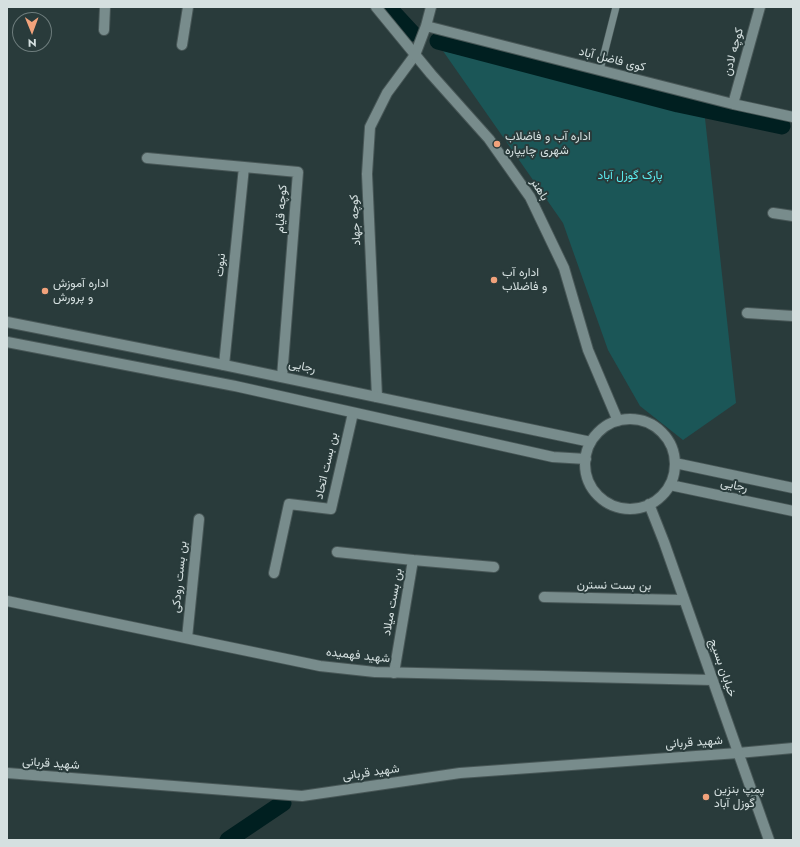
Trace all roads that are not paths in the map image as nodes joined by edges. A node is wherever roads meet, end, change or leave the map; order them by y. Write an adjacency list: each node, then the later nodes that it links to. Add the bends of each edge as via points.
1 (105, 7): 8 (street)
2 (188, 7): 9 (street)
3 (376, 7): 10 (street, باهنر)
4 (431, 7): 7 (street, کوچه جهاد)
5 (616, 7): 11 (lane)
6 (760, 7): 12 (street, کوچه لادن)
7 (426, 26): 10 (street, کوچه جهاد); 11 (street, کوی فاضل آباد)
8 (104, 30)
9 (182, 45)
10 (415, 55): 24 (street, کوچه جهاد, via 387,93 370,127 367,174); 26 (street, باهنر, via 489,139 530,197 564,268 588,350)
11 (600, 70): 12 (street, کوی فاضل آباد)
12 (733, 104): 13 (street, کوی فاضل آباد)
13 (793, 116)
14 (147, 158): 15 (street, کوچه قیام)
15 (244, 167): 22 (street, نبوت); 23 (street, کوچه قیام, via 298,172)
16 (773, 213): 17 (street)
17 (793, 216)
18 (747, 313): 19 (street)
19 (793, 316)
20 (7, 322): 22 (street, رجایی)
21 (7, 342): 25 (street, via 235,386)
22 (224, 365): 23 (street, رجایی)
23 (282, 377): 24 (street, رجایی)
24 (377, 397): 27 (street, رجایی)
25 (353, 413): 28 (street, via 553,457); 38 (street, بن بست اتحاد, via 331,509 290,504)
26 (618, 421): 27 (street, via 607,425); 29 (street, via 645,421 657,428 667,437)
27 (591, 442): 28 (street)
28 (586, 459): 32 (street, via 586,473 591,485 599,496 610,504 623,508)
29 (675, 463): 30 (street); 31 (street, رجایی)
30 (670, 485): 32 (street, via 661,496); 33 (street, رجایی)
31 (793, 488)
32 (649, 504): 40 (street, خیابان بسیج)
33 (793, 511)
34 (199, 519): 42 (street, بن بست رودکی)
35 (337, 552): 36 (street, بن بست میلاد)
36 (413, 560): 37 (street, بن بست میلاد); 43 (street, بن بست میلاد)
37 (494, 567)
38 (274, 573)
39 (544, 597): 40 (street, بن بست نسترن)
40 (684, 600): 44 (street, خیابان بسیج)
41 (7, 601): 42 (street, شهید فهمیده)
42 (187, 638): 43 (street, شهید فهمیده, via 320,666)
43 (394, 673): 44 (street, شهید فهمیده)
44 (712, 680): 46 (street, خیابان بسیج)
45 (793, 748): 46 (street, شهید قربانی)
46 (738, 753): 47 (street, شهید قربانی, via 460,773 302,796); 48 (street, خیابان بسیج)
47 (7, 773)
48 (769, 840)

